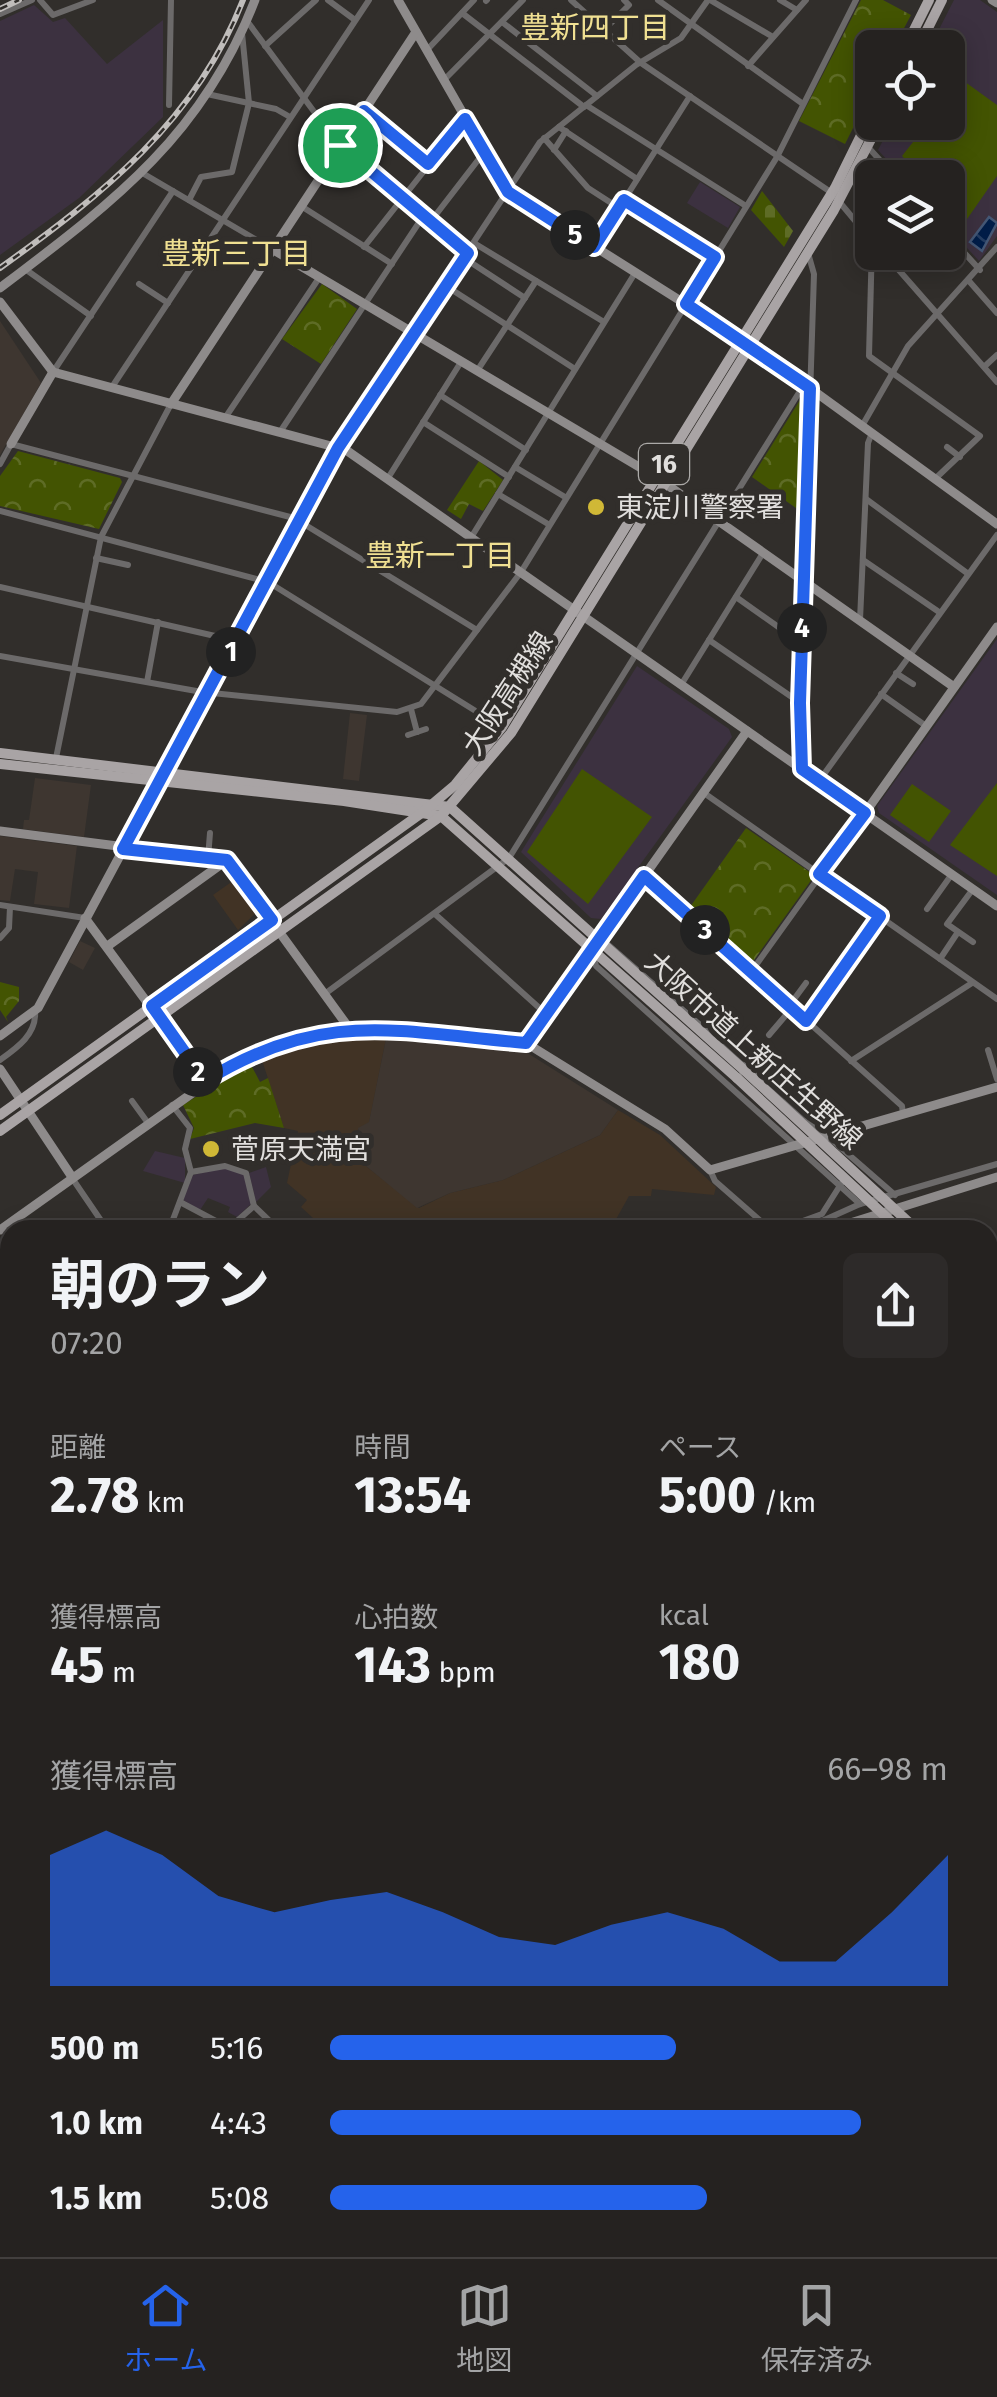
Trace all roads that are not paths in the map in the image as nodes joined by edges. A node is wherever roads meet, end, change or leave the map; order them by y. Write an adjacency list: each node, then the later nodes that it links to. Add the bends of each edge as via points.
1 (7, 0): 22 (street)
2 (32, 0): 22 (street)
3 (40, 0): 4 (street, via 53,15)
4 (94, 0)
5 (172, 0): 48 (street)
6 (254, 0): 27 (street)
7 (316, 0): 37 (street)
8 (328, 0): 26 (street)
9 (369, 0): 26 (street)
10 (398, 0): 33 (street)
11 (474, 0): 24 (street)
12 (523, 0): 28 (street)
13 (624, 0): 30 (street, via 629,5)
14 (658, 0): 29 (street)
15 (709, 0): 29 (street); 36 (street)
16 (780, 0): 23 (street)
17 (806, 0): 23 (street)
18 (856, 0): 47 (street)
19 (929, 0): 31 (main road)
20 (942, 0): 32 (main road)
21 (577, 2): 30 (street)
22 (11, 9): 25 (street)
23 (797, 10): 36 (street)
24 (462, 12): 35 (street); 38 (street)
25 (0, 14)
26 (355, 20): 45 (street)
27 (246, 21): 34 (street); 37 (street)
28 (502, 22): 35 (street); 43 (street)
29 (692, 27): 39 (street); 40 (street)
30 (604, 30): 39 (street)
31 (914, 30)
32 (927, 30)
33 (416, 32): 38 (street); 50 (street)
34 (242, 33): 42 (street); 46 (street)
35 (490, 34): 41 (street); 49 (street)
36 (773, 37): 40 (street)
37 (265, 46): 45 (street)
38 (427, 50): 41 (street)
39 (641, 64): 43 (street); 44 (street)
40 (748, 66): 47 (street)
41 (444, 80): 52 (street)
42 (207, 94): 46 (street); 65 (street)
43 (596, 96): 49 (street)
44 (690, 96): 61 (street); 62 (street)
45 (304, 98): 51 (street); 57 (street)
46 (250, 103): 51 (street); 71 (street, via 232,172 202,176)
47 (803, 104): 62 (street)
48 (168, 105)
49 (585, 106): 53 (street); 61 (street)
50 (364, 111): 57 (street); 64 (street)
51 (290, 117): 76 (street)
52 (465, 119): 60 (street); 64 (street)
53 (562, 129): 54 (street); 59 (street); 66 (street)
54 (544, 138): 59 (street); 68 (street)
55 (860, 140): 70 (main road, 大阪高槻線 / 16)
56 (871, 140): 58 (main road, 大阪高槻線 / 16)
57 (340, 145): 69 (street); 73 (street)
58 (868, 147): 63 (street); 70 (main road, 大阪高槻線 / 16)
59 (554, 150): 72 (street, via 588,188)
60 (484, 151): 68 (street); 77 (street)
61 (655, 152): 66 (street); 74 (street)
62 (777, 156): 70 (street); 74 (street)
63 (880, 160)
64 (428, 164): 69 (street)
65 (144, 174): 67 (street); 89 (street)
66 (638, 179): 72 (street)
67 (174, 191): 71 (street); 107 (street)
68 (508, 192): 79 (street); 82 (street)
69 (401, 196): 75 (street); 81 (street)
70 (835, 198): 78 (street); 84 (main road, 大阪高槻線 / 16); 111 (main road, 大阪高槻線 / 16)
71 (188, 200): 76 (street)
72 (621, 204): 82 (street); 87 (street)
73 (301, 206): 81 (street); 83 (street)
74 (746, 206): 87 (street)
75 (424, 215): 77 (street); 88 (street)
76 (222, 220): 83 (street); 102 (street)
77 (431, 222): 86 (street)
78 (855, 222)
79 (474, 243): 86 (street); 95 (street)
80 (997, 246): 92 (street)
81 (364, 247): 88 (street)
82 (594, 247): 93 (street)
83 (272, 249): 94 (street); 123 (street)
84 (808, 253): 111 (main road, 大阪高槻線 / 16); 121 (street, via 814,274)
85 (965, 253): 92 (street)
86 (466, 255): 98 (street); 100 (street)
87 (715, 257): 103 (street)
88 (392, 264): 104 (street)
89 (25, 269): 99 (street); 107 (street)
90 (871, 270): 118 (street, via 869,356)
91 (900, 270): 106 (street)
92 (980, 270): 96 (street)
93 (635, 272): 103 (street); 108 (street)
94 (319, 278): 104 (street); 125 (street)
95 (536, 280): 100 (street); 108 (street)
96 (970, 282): 105 (street); 106 (street)
97 (139, 284): 102 (street)
98 (446, 286): 109 (street); 110 (street)
99 (0, 288)
100 (525, 298): 109 (street)
101 (0, 302): 116 (street)
102 (168, 304): 120 (street)
103 (686, 304): 111 (street); 130 (street)
104 (366, 305): 110 (street); 128 (street)
105 (997, 313)
106 (940, 314): 114 (street); 118 (street)
107 (91, 316): 116 (street)
108 (604, 322): 115 (street)
109 (507, 326): 115 (street); 117 (street)
110 (414, 333): 113 (street); 131 (street)
111 (746, 342): 121 (street); 141 (main road, 大阪高槻線 / 16)
112 (997, 355): 114 (street)
113 (461, 362): 117 (street); 122 (street)
114 (984, 366): 119 (street)
115 (575, 369): 124 (street)
116 (53, 372): 120 (street); 129 (street)
117 (477, 372): 124 (street)
118 (892, 373): 127 (street); 134 (street, via 980,436)
119 (997, 382)
120 (111, 388): 123 (street)
121 (810, 388): 127 (street); 147 (street, via 800,390); 160 (street)
122 (440, 395): 126 (street); 133 (street)
123 (171, 404): 125 (street); 137 (street)
124 (548, 414): 130 (street); 133 (street)
125 (226, 418): 128 (street)
126 (423, 422): 138 (street); 139 (street)
127 (867, 429): 140 (street); 144 (street)
128 (280, 432): 131 (street)
129 (11, 444): 135 (street); 137 (street)
130 (598, 444): 141 (street); 143 (street)
131 (338, 448): 139 (street); 146 (street)
132 (947, 448): 134 (street)
133 (526, 450): 136 (street)
134 (960, 456): 140 (street)
135 (0, 464)
136 (515, 467): 138 (street); 143 (street)
137 (131, 476): 146 (street); 152 (street)
138 (509, 477): 142 (street)
139 (388, 478): 151 (street)
140 (936, 478): 149 (street)
141 (660, 480): 147 (street); 165 (main road, 大阪高槻線 / 16)
142 (498, 494): 148 (street); 151 (street)
143 (565, 497): 148 (street)
144 (864, 498): 155 (street); 158 (street)
145 (0, 510): 152 (street)
146 (300, 520): 159 (street); 169 (street)
147 (718, 521): 153 (street); 173 (street)
148 (548, 524): 157 (street)
149 (997, 524)
150 (997, 534): 158 (street)
151 (472, 536): 157 (street)
152 (101, 537): 154 (street); 159 (street)
153 (763, 553): 160 (street); 162 (street)
154 (96, 558): 156 (street); 163 (street)
155 (862, 560): 164 (street); 166 (street)
156 (128, 565)
157 (521, 572): 165 (street); 169 (street)
158 (967, 573): 164 (street)
159 (268, 582): 171 (street); 182 (street)
160 (805, 583): 166 (street); 172 (street)
161 (0, 587): 163 (street)
162 (736, 597): 170 (street); 172 (street)
163 (86, 606): 167 (street); 176 (street)
164 (939, 612): 174 (street)
165 (579, 613): 173 (street); 188 (main road, 大阪高槻線 / 16)
166 (860, 620): 174 (street)
167 (158, 622): 171 (street); 178 (street)
168 (997, 627): 181 (street)
169 (477, 630): 182 (street)
170 (709, 640): 180 (street); 185 (street)
171 (237, 641): 183 (street)
172 (802, 643): 185 (street)
173 (637, 653): 180 (street); 208 (street)
174 (908, 655): 177 (street); 181 (street)
175 (0, 656): 176 (street)
176 (74, 669): 178 (street); 193 (street)
177 (896, 673): 179 (street); 184 (street)
178 (147, 682): 183 (street)
179 (912, 684)
180 (682, 685): 189 (street)
181 (954, 686): 187 (street)
182 (437, 687): 186 (street); 188 (street)
183 (208, 692): 186 (street); 195 (street)
184 (881, 694): 187 (street); 196 (street)
185 (800, 703): 194 (street)
186 (411, 709): 190 (street, via 422,731)
187 (926, 726): 201 (street)
188 (507, 730): 198 (main road, 大阪高槻線 / 16); 199 (main road, 大阪高槻線 / 16)
189 (747, 732): 194 (street); 197 (street)
190 (408, 735)
191 (0, 753): 193 (main road, 大阪市道上新庄生野線)
192 (0, 764): 193 (main road, 大阪市道上新庄生野線)
193 (55, 764): 195 (main road, 大阪市道上新庄生野線)
194 (802, 769): 196 (street)
195 (163, 776): 198 (main road, 大阪市道上新庄生野線); 200 (main road, 大阪市道上新庄生野線); 205 (street)
196 (819, 781): 201 (street)
197 (704, 792): 209 (street); 211 (street)
198 (436, 802): 199 (main road, 大阪市道上新庄生野線); 200 (main road, 大阪高槻線 / 16)
199 (450, 807): 202 (main road, 大阪高槻線 / 16); 208 (main road, 大阪市道上新庄生野線)
200 (423, 812): 202 (main road, 大阪市道上新庄生野線); 220 (main road, 大阪高槻線 / 16)
201 (865, 813): 209 (street); 210 (street)
202 (441, 816): 208 (main road, 大阪市道上新庄生野線); 221 (main road, 大阪高槻線 / 16)
203 (0, 831): 205 (street)
204 (210, 833): 206 (street)
205 (123, 849): 206 (street); 219 (street)
206 (208, 858): 207 (street)
207 (227, 860): 220 (street); 225 (street)
208 (505, 863): 217 (street); 226 (main road, 大阪市道上新庄生野線)
209 (819, 874): 218 (street); 228 (street)
210 (952, 874): 212 (street); 216 (street)
211 (644, 876): 226 (street); 228 (street)
212 (972, 888): 215 (street); 222 (street, via 947,924)
213 (0, 905): 214 (street)
214 (10, 906): 219 (street); 223 (street, via 9,928)
215 (997, 906)
216 (927, 909)
217 (436, 915): 231 (street); 236 (street)
218 (880, 916): 227 (street); 238 (street)
219 (86, 918): 225 (street); 235 (street)
220 (272, 920): 221 (street); 233 (main road, 大阪高槻線 / 16)
221 (281, 931): 231 (street); 237 (main road, 大阪高槻線 / 16)
222 (958, 932): 224 (street); 227 (street)
223 (0, 938)
224 (973, 942)
225 (109, 945): 233 (street)
226 (595, 946): 236 (street); 248 (main road, 大阪市道上新庄生野線); 260 (street, via 610,943); 261 (street, via 596,966)
227 (940, 959): 230 (street)
228 (751, 972): 234 (street)
229 (806, 983): 234 (street)
230 (972, 983): 232 (street); 245 (street)
231 (326, 994): 239 (street)
232 (997, 999)
233 (152, 1006): 237 (street); 252 (main road, 大阪高槻線 / 16)
234 (791, 1007): 238 (street); 240 (street)
235 (35, 1011): 241 (street); 244 (street, via 22,1044)
236 (545, 1013): 242 (street)
237 (160, 1018): 250 (street); 255 (main road, 大阪高槻線 / 16)
238 (806, 1021): 245 (street)
239 (348, 1028): 242 (street); 250 (street, via 266,1049)
240 (769, 1034)
241 (0, 1036)
242 (526, 1043): 263 (street, via 665,1128)
243 (988, 1050): 246 (street)
244 (0, 1060)
245 (850, 1061): 256 (street)
246 (994, 1061): 249 (street)
247 (0, 1069): 252 (street)
248 (740, 1074): 282 (main road, 大阪市道上新庄生野線, bridge); 283 (main road, 大阪市道上新庄生野線, bridge)
249 (997, 1079)
250 (205, 1081): 254 (street)
251 (997, 1087): 256 (street)
252 (21, 1100): 255 (street); 257 (main road, 大阪高槻線 / 16)
253 (132, 1101): 258 (street)
254 (172, 1105): 258 (street); 264 (street, via 190,1128 185,1149)
255 (28, 1111): 259 (main road, 大阪高槻線 / 16); 265 (street)
256 (903, 1114): 260 (street)
257 (0, 1115)
258 (148, 1122): 265 (street)
259 (0, 1132)
260 (832, 1136): 261 (street); 268 (street)
261 (798, 1145): 263 (street); 267 (street)
262 (997, 1164): 268 (street)
263 (710, 1170): 278 (street)
264 (191, 1172): 269 (street); 271 (street, via 226,1166 246,1173)
265 (72, 1177): 272 (street); 273 (street)
266 (997, 1177): 281 (street)
267 (841, 1184): 270 (street); 279 (street, via 822,1214)
268 (896, 1195): 270 (street)
269 (180, 1202): 274 (street); 275 (street)
270 (860, 1204): 280 (street)
271 (254, 1206): 276 (street); 277 (street)
272 (14, 1220)
273 (101, 1220)
274 (173, 1220)
275 (214, 1220)
276 (238, 1220)
277 (269, 1220)
278 (762, 1220)
279 (804, 1220)
280 (824, 1220)
281 (860, 1220)
282 (890, 1220)
283 (906, 1220)

